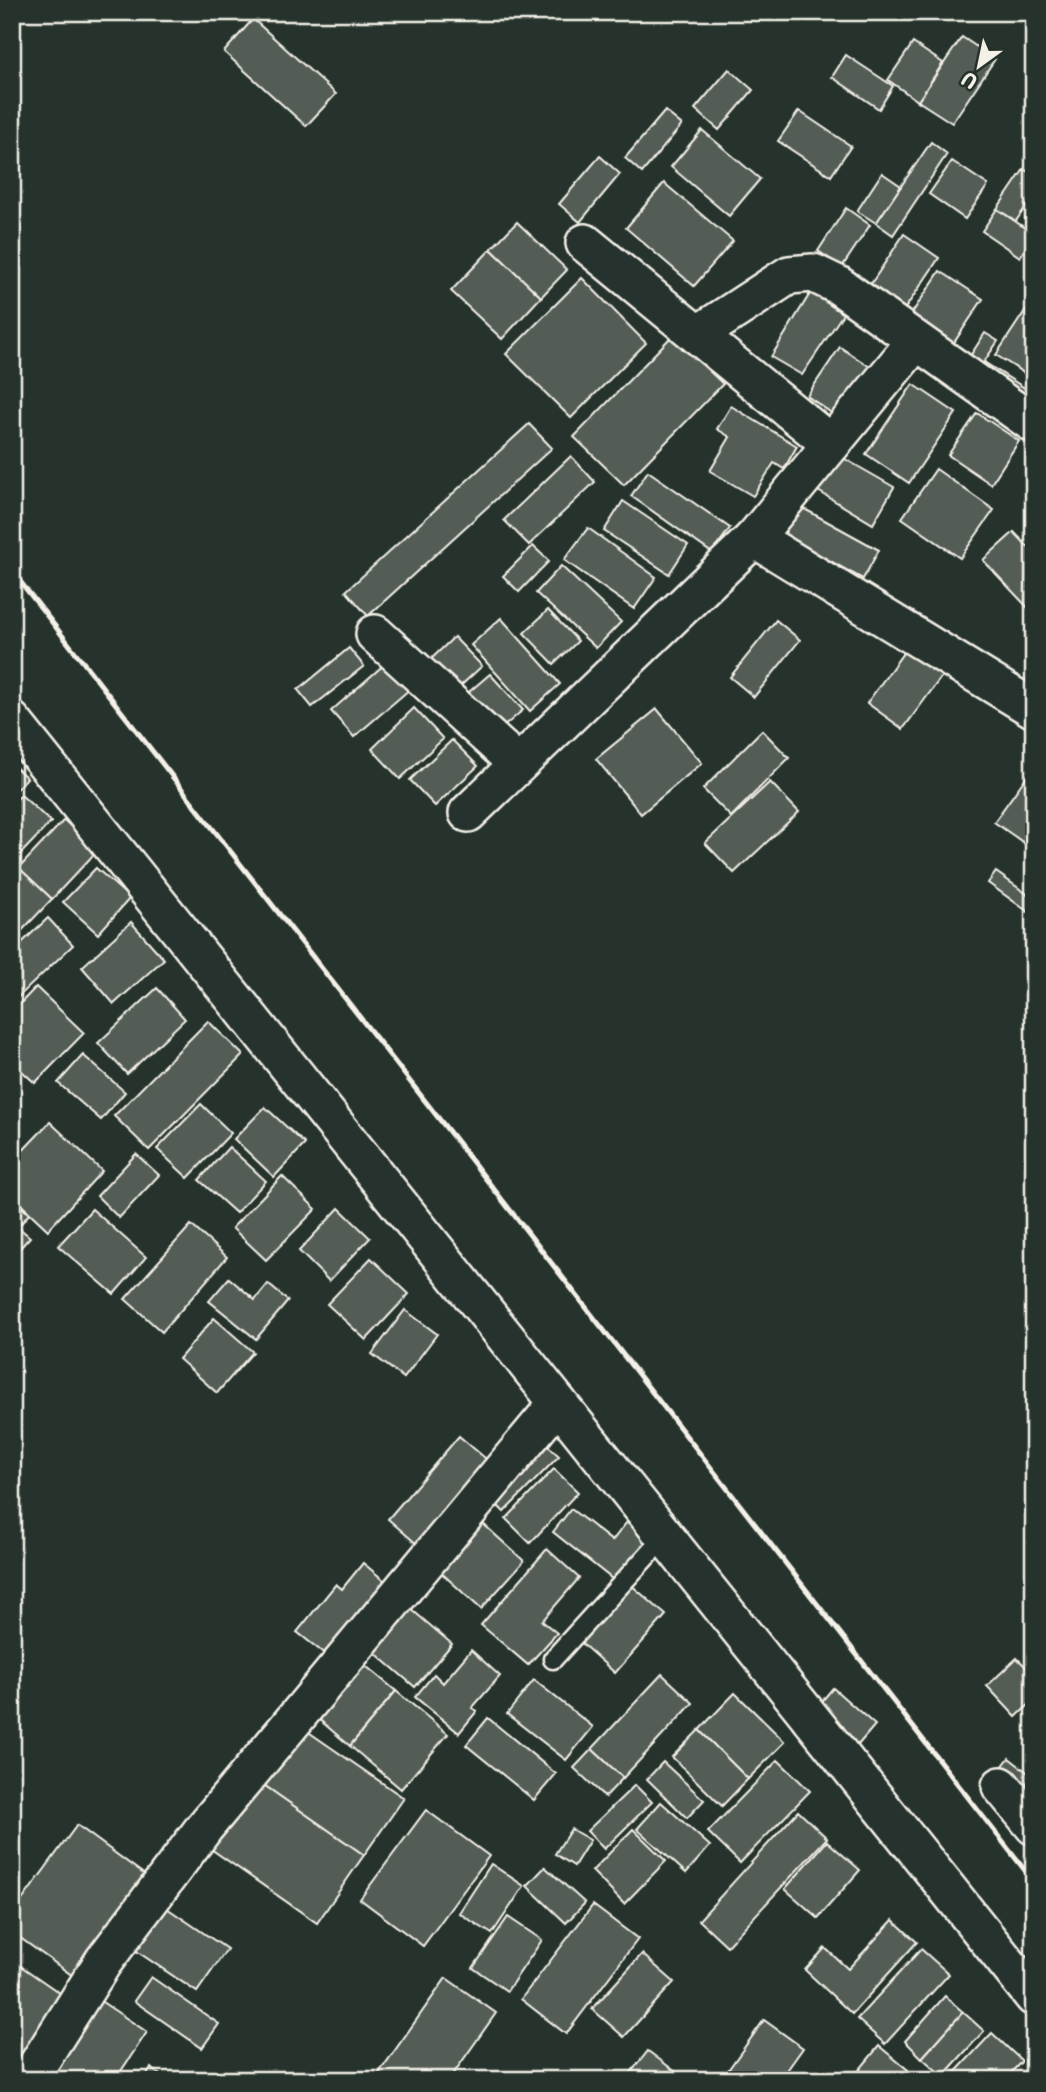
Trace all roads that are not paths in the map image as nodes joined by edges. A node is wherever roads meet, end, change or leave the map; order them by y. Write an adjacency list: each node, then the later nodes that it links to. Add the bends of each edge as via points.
1 (585, 243): 2 (street)
2 (697, 335): 3 (street, via 789,275 813,273 838,285); 5 (street)
3 (916, 341): 4 (street); 5 (street)
4 (1034, 424)
5 (831, 444): 6 (street)
6 (754, 538): 8 (street); 10 (street)
7 (375, 634): 10 (street)
8 (1034, 709)
9 (12, 721): 12 (street)
10 (518, 764): 11 (street)
11 (468, 813)
12 (558, 1403): 13 (street); 18 (street, via 204,1828 103,1962)
13 (665, 1536): 14 (lane); 17 (street)
14 (553, 1659)
15 (1001, 1786): 16 (street)
16 (1034, 1826)
17 (1034, 1997)
18 (28, 2080)

